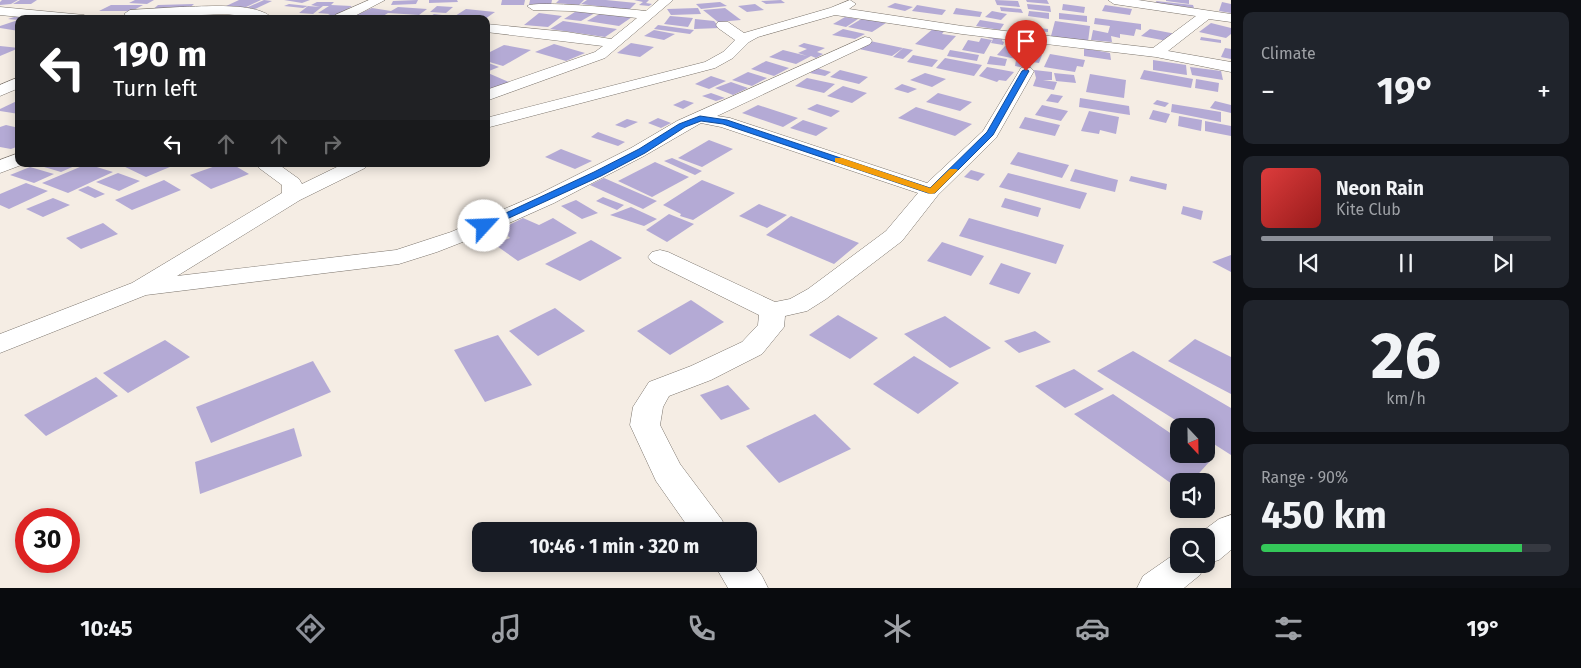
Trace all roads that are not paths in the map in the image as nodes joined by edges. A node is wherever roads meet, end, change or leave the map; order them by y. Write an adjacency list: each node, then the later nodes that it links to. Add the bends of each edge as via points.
1 (161, 0): 13 (street)
2 (379, 0): 16 (street)
3 (667, 0): 17 (street)
4 (859, 0): 9 (street)
5 (1114, 0): 11 (street)
6 (533, 6): 17 (street)
7 (793, 7): 18 (street)
8 (0, 10): 10 (street)
9 (835, 11): 18 (street); 22 (street)
10 (16, 12): 12 (street); 19 (street)
11 (1207, 14): 20 (street); 28 (street)
12 (45, 15)
13 (126, 15)
14 (137, 15): 15 (street, via 201,10)
15 (263, 15)
16 (345, 15)
17 (648, 15): 27 (street)
18 (815, 15): 25 (street)
19 (0, 18)
20 (1231, 18)
21 (723, 25): 25 (street)
22 (928, 25): 24 (street); 28 (street)
23 (490, 28): 27 (street)
24 (913, 36)
25 (744, 39): 32 (street, via 728,55 710,64 648,82)
26 (865, 41): 36 (street)
27 (613, 43): 30 (street, via 600,55)
28 (1156, 53): 29 (street)
29 (1231, 67)
30 (567, 69): 32 (street); 35 (street)
31 (1026, 71): 42 (street, via 990,134)
32 (633, 83): 37 (street)
33 (15, 84): 34 (street)
34 (0, 91)
35 (490, 94)
36 (713, 117): 42 (street); 45 (street, via 682,126 598,174 437,246 399,257)
37 (490, 122)
38 (15, 161): 39 (street)
39 (0, 167)
40 (270, 167): 43 (street, via 292,183)
41 (352, 167): 43 (street)
42 (931, 191): 46 (street, via 894,236 798,305)
43 (293, 196): 45 (street)
44 (660, 256): 46 (street)
45 (141, 288): 47 (street)
46 (772, 311): 48 (street, via 771,327 752,348 659,389 648,407 645,425 668,472)
47 (0, 344)
48 (704, 522)
49 (1231, 530): 50 (street)
50 (1215, 542)
51 (738, 572): 53 (street)
52 (1175, 573): 54 (street)
53 (749, 588)
54 (1156, 588)

